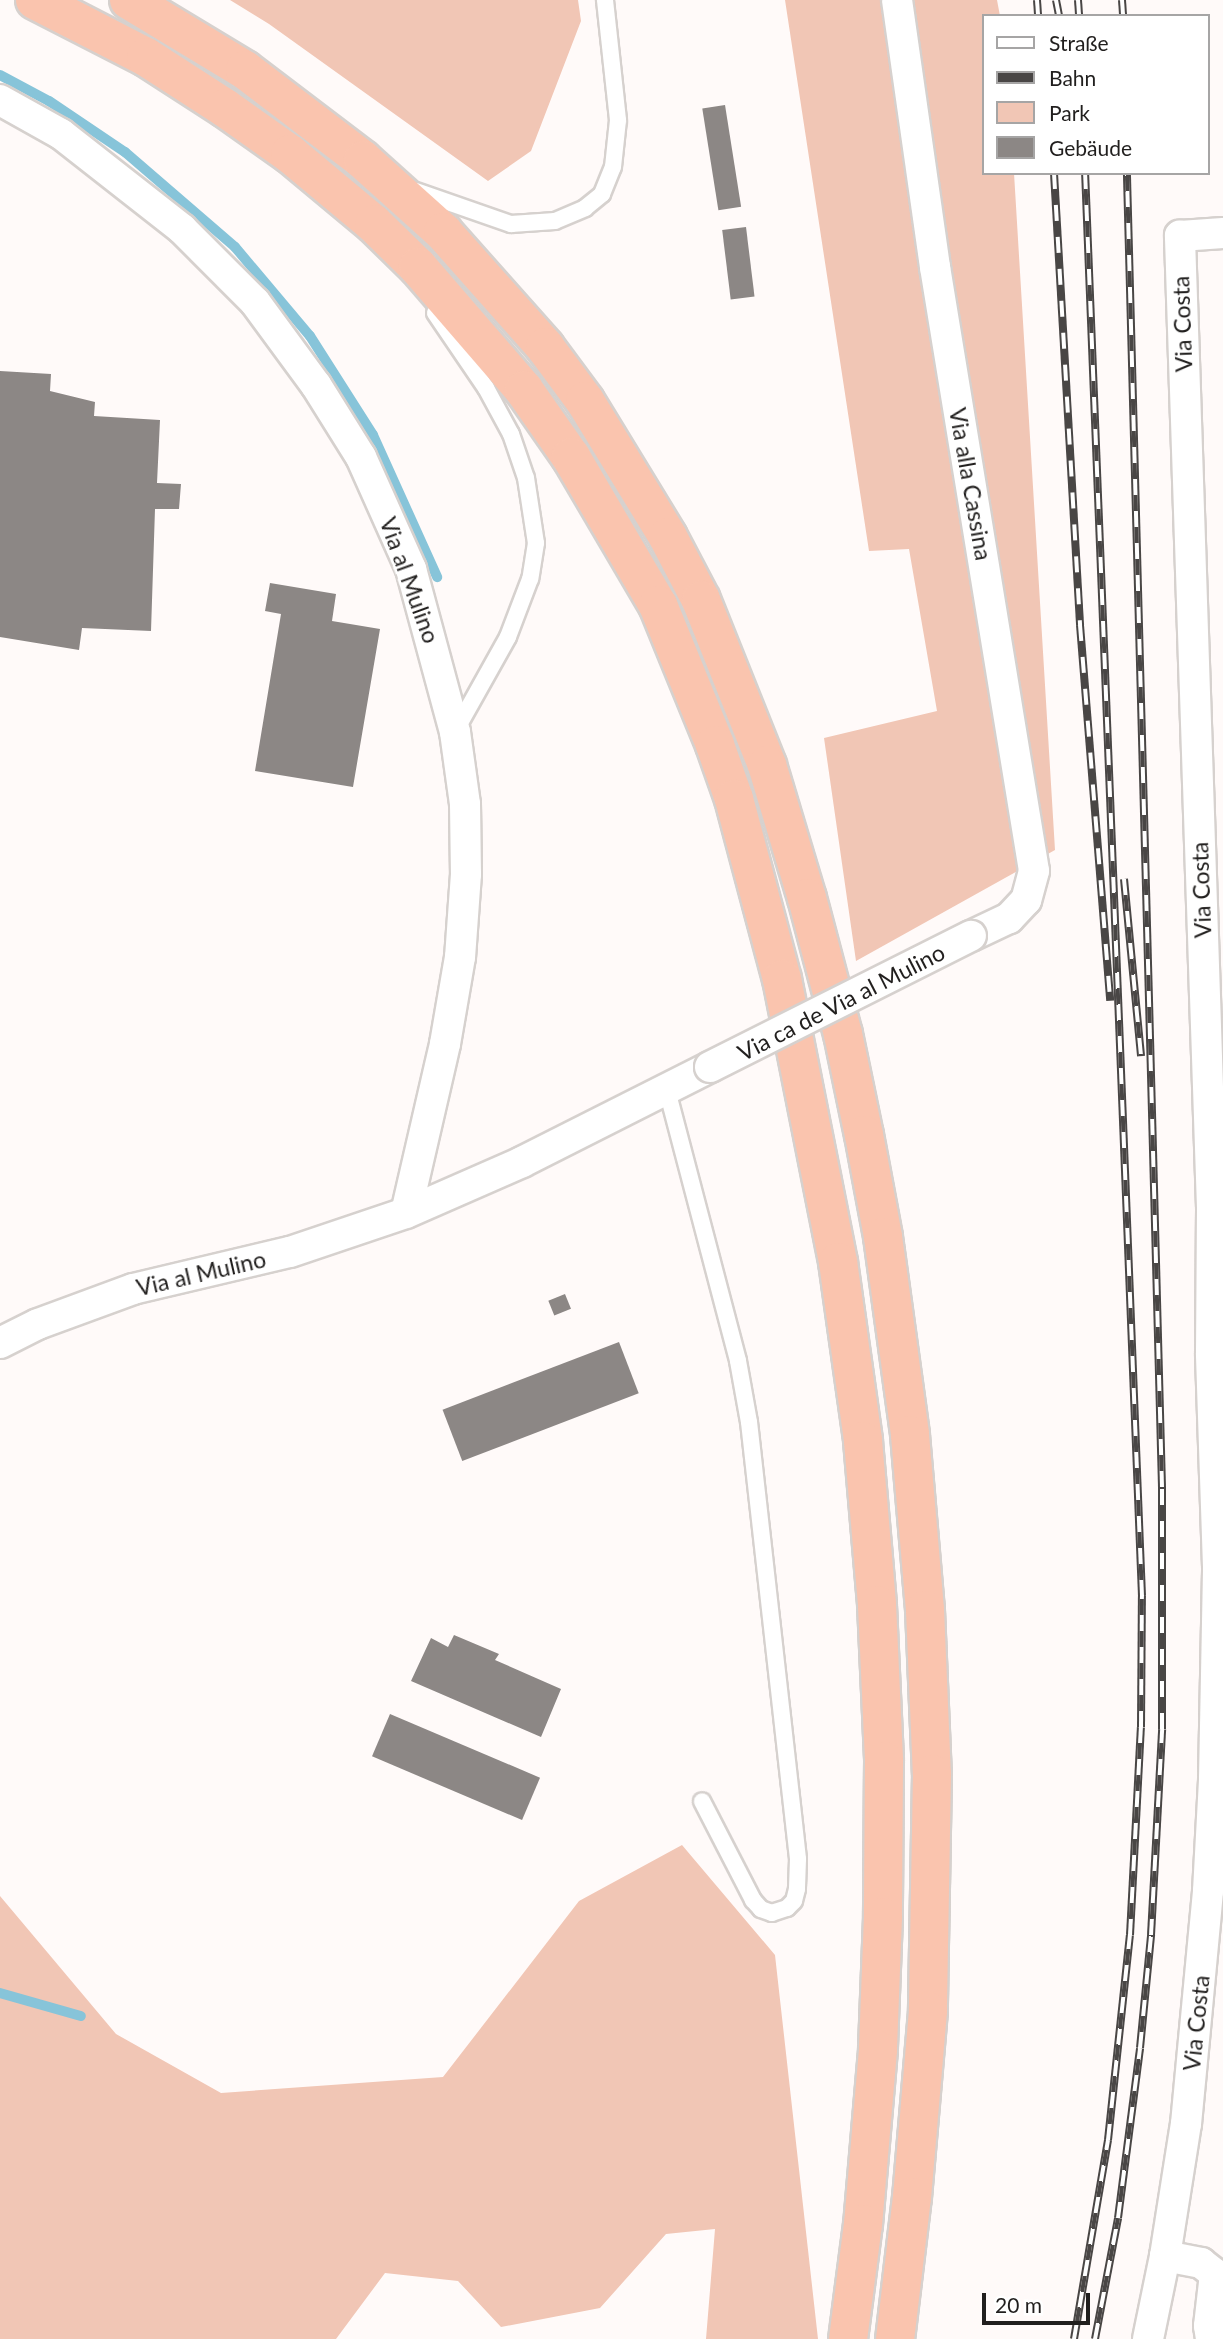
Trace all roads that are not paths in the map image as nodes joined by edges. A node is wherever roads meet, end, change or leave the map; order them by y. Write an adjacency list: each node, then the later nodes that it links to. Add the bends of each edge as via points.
1 (34, 0): 7 (highway, via 146,57 225,108 290,154)
2 (128, 0): 6 (highway, via 245,70)
3 (605, 0): 6 (lane, via 618,120 613,167 602,194 585,208 555,221 511,224)
4 (897, 0): 10 (street, Via alla Cassina, via 935,267 1034,871 1026,900 1009,918)
5 (0, 100): 9 (street, Via al Mulino, via 61,134 182,229 255,302 316,385 362,457 411,569)
6 (387, 180): 20 (highway, via 443,232 545,348 585,401 668,537 701,600 767,765 843,1034 883,1237 910,1435 931,1747 928,2011)
7 (374, 224): 9 (lane, via 486,387 511,434 533,512 536,543 530,579 508,637); 19 (highway, via 418,267 524,390 571,457 652,595 684,666 733,799 782,979 838,1262 863,1441 884,1748 878,2050)
8 (1223, 233): 15 (street, Via Costa, via 1180,236)
9 (456, 732): 13 (street, Via al Mulino, via 465,804 460,957)
10 (971, 936): 11 (street, Via ca de Via al Mulino, bridge)
11 (710, 1067): 12 (street, Via al Mulino)
12 (667, 1090): 13 (street, Via al Mulino); 16 (lane, via 738,1361 749,1422 798,1858 797,1889 787,1908 772,1913 753,1900)
13 (406, 1213): 14 (street, Via al Mulino, via 290,1252 133,1289)
14 (0, 1343)
15 (1217, 1354): 17 (street, Via Costa, via 1217,1667 1208,1891 1186,2124)
16 (702, 1801)
17 (1166, 2256): 18 (street); 21 (street, Via Costa)
18 (1219, 2272): 22 (street, via 1209,2326)
19 (848, 2339)
20 (895, 2339)
21 (1148, 2339)
22 (1211, 2339)

